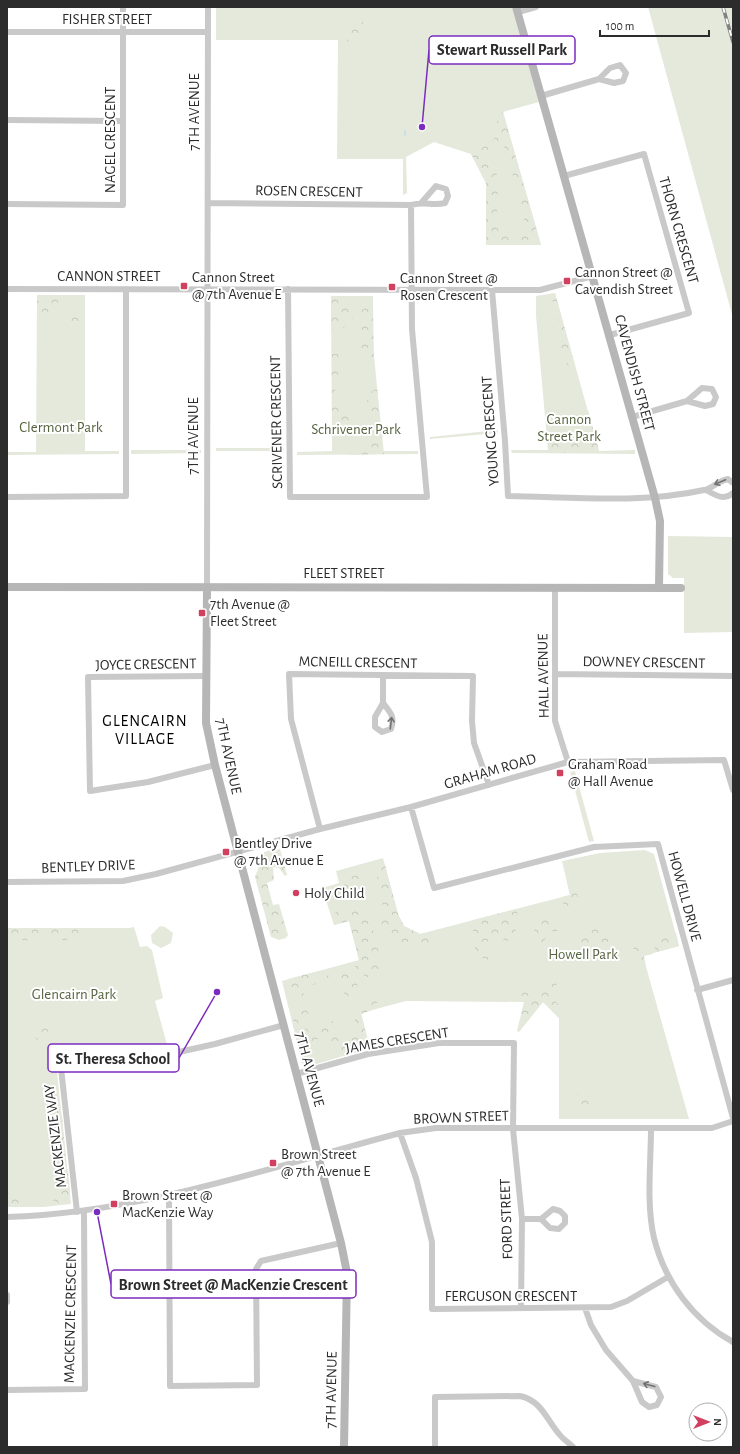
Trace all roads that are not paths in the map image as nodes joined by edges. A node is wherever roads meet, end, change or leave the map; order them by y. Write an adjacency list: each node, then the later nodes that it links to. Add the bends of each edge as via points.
1 (123, 7): 7 (street, NAGEL CRESCENT)
2 (208, 7): 6 (street, 7TH AVENUE)
3 (536, 7): 4 (street)
4 (517, 9): 9 (street, CAVENDISH STREET)
5 (7, 32): 7 (street, FISHER STREET)
6 (208, 32): 7 (street, FISHER STREET); 14 (street, 7TH AVENUE)
7 (123, 33): 11 (street, NAGEL CRESCENT)
8 (599, 79): 9 (street)
9 (541, 96): 12 (street, CAVENDISH STREET)
10 (7, 120): 11 (street)
11 (122, 121): 15 (street, NAGEL CRESCENT, via 123,205)
12 (564, 176): 17 (street, CAVENDISH STREET); 24 (street, THORN CRESCENT, via 644,154 689,313)
13 (422, 202): 16 (street, ROSEN CRESCENT)
14 (208, 203): 16 (street, ROSEN CRESCENT); 20 (street, 7TH AVENUE)
15 (7, 204)
16 (411, 204): 21 (street)
17 (593, 276): 23 (street, CANNON STREET, via 540,290); 24 (street, CAVENDISH STREET)
18 (7, 289): 19 (street, CANNON STREET)
19 (126, 289): 20 (street, CANNON STREET); 30 (street, via 126,496)
20 (208, 289): 22 (street, CANNON STREET); 33 (street, 7TH AVENUE)
21 (412, 289): 22 (street, CANNON STREET); 22 (street, SCRIVENER CRESCENT, via 412,329 427,497 290,497); 23 (street, CANNON STREET)
22 (288, 290)
23 (492, 290): 31 (street, YOUNG CRESCENT, via 508,496)
24 (610, 335): 26 (street, CAVENDISH STREET)
25 (687, 401): 26 (street)
26 (632, 417): 31 (street, CAVENDISH STREET)
27 (733, 483): 28 (street, one-way to 28, via 728,479 718,481)
28 (706, 490): 29 (street, via 720,498); 31 (street)
29 (733, 493)
30 (7, 497)
31 (655, 498): 34 (street, CAVENDISH STREET, via 660,521)
32 (7, 587): 33 (street, FLEET STREET)
33 (206, 587): 35 (street, FLEET STREET); 38 (street, 7TH AVENUE)
34 (659, 587): 35 (street, FLEET STREET); 36 (street, FLEET STREET)
35 (554, 588): 37 (street, HALL AVENUE)
36 (681, 588)
37 (555, 674): 40 (street, DOWNEY CRESCENT); 42 (street, HALL AVENUE, via 555,721)
38 (206, 676): 43 (street, 7TH AVENUE, via 206,723); 43 (street, JOYCE CRESCENT, via 88,677 90,791 148,782)
39 (382, 676): 41 (street); 44 (street, MCNEILL CRESCENT, via 474,676 474,743); 47 (street, MCNEILL CRESCENT, via 289,674 291,719)
40 (733, 676)
41 (383, 704)
42 (568, 762): 44 (street, GRAHAM ROAD); 45 (street, GRAHAM ROAD, via 724,760)
43 (215, 765): 48 (street, 7TH AVENUE)
44 (489, 785): 46 (street, GRAHAM ROAD)
45 (733, 790)
46 (411, 807): 47 (street, GRAHAM ROAD); 51 (street, HOWELL DRIVE, via 434,888 594,847 658,844)
47 (320, 829): 48 (street, GRAHAM ROAD)
48 (238, 852): 49 (street, BENTLEY DRIVE, via 123,881); 52 (street, 7TH AVENUE)
49 (7, 882)
50 (733, 980): 51 (street)
51 (697, 990): 54 (street, HOWELL DRIVE)
52 (284, 1025): 53 (street, 7TH AVENUE); 62 (street, MACKENZIE WAY, via 147,1059 61,1068)
53 (296, 1074): 57 (street, JAMES CRESCENT, via 368,1054 439,1044 514,1043); 59 (street, 7TH AVENUE)
54 (733, 1118)
55 (733, 1121): 56 (street, BROWN STREET, via 712,1128)
56 (651, 1128): 57 (street, BROWN STREET); 67 (street, via 651,1204 654,1237)
57 (513, 1129): 58 (street, BROWN STREET, via 436,1128); 65 (street, FORD STREET)
58 (400, 1133): 59 (street, BROWN STREET); 70 (street, FERGUSON CRESCENT, via 416,1178 432,1242 432,1309)
59 (318, 1155): 60 (street, BROWN STREET); 66 (street, 7TH AVENUE)
60 (169, 1195): 61 (street, BROWN STREET); 66 (street, via 170,1386 257,1385 256,1268 261,1261)
61 (84, 1211): 62 (street, BROWN STREET); 74 (street, MACKENZIE CRESCENT, via 85,1389)
62 (77, 1212): 63 (street, BROWN STREET)
63 (7, 1217)
64 (541, 1219): 65 (street)
65 (522, 1220): 70 (street, FORD STREET)
66 (341, 1243): 75 (street, 7TH AVENUE, via 347,1273)
67 (668, 1277): 71 (street, FERGUSON CRESCENT, via 627,1301 611,1307); 72 (street, via 692,1311 719,1335)
68 (7, 1294): 69 (street)
69 (7, 1302)
70 (521, 1308): 71 (street, FERGUSON CRESCENT)
71 (585, 1308): 73 (street, via 591,1325 606,1350)
72 (733, 1342)
73 (633, 1381): 73 (street, one-way to 73, via 642,1402 649,1407 657,1405 661,1397 656,1387)
74 (7, 1390)
75 (344, 1447)
76 (435, 1447): 77 (street, via 435,1397 520,1396 531,1399)
77 (573, 1447)

